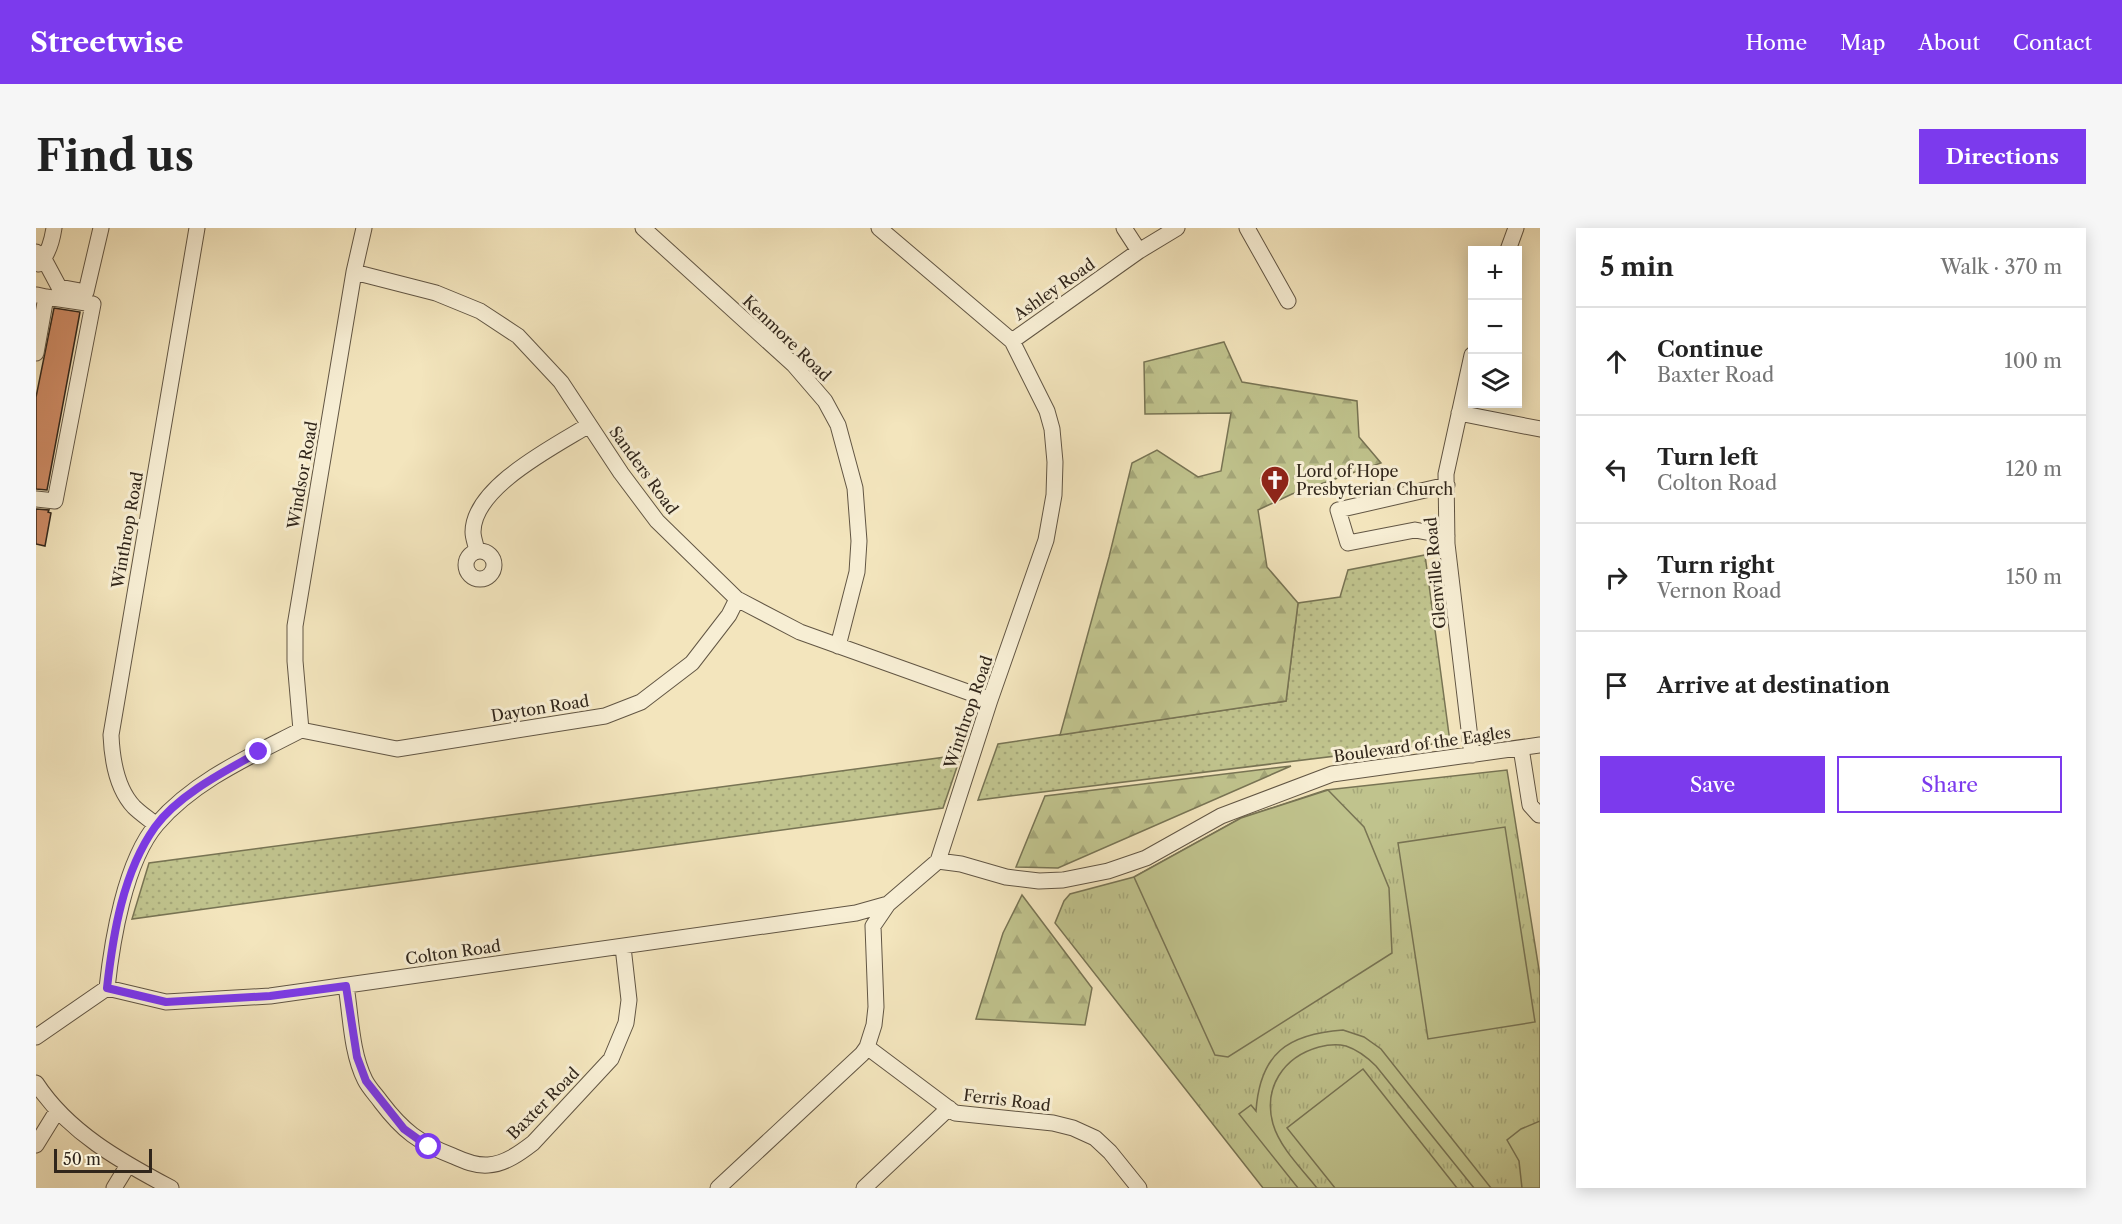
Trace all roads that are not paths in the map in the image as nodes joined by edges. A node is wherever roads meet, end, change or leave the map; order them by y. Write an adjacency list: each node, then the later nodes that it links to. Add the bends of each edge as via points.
1 (54, 228): 13 (street)
2 (197, 228): 35 (street, Winthrop Road, via 111,735 112,758 132,806)
3 (364, 228): 14 (street, Windsor Road)
4 (643, 228): 28 (street, Kenmore Road, via 794,365 825,400 838,425 855,488 859,541 857,572)
5 (879, 228): 17 (street, Winthrop Road)
6 (1124, 228): 12 (street)
7 (1177, 228): 12 (street, Ashley Road)
8 (1247, 228): 16 (street)
9 (1516, 228): 11 (street)
10 (100, 234): 13 (street, via 86,292 59,287)
11 (1509, 246)
12 (1139, 251): 17 (street, Ashley Road)
13 (39, 259)
14 (354, 272): 21 (street, Sanders Road, via 436,293 480,311 518,336 561,382); 30 (street, Windsor Road, via 295,626)
15 (41, 296): 18 (street); 24 (street, via 93,304 56,501)
16 (1288, 301)
17 (1012, 341): 29 (street, Winthrop Road, via 1052,429 1054,495 1046,540)
18 (36, 353)
19 (1468, 376): 20 (street, Glenville Road)
20 (1459, 413): 22 (street); 23 (street, Glenville Road)
21 (588, 425): 26 (street, via 496,486 481,506 473,531); 27 (street, Sanders Road, via 657,521)
22 (1540, 429)
23 (1447, 485): 25 (street, Glenville Road); 25 (street, via 1338,510 1348,543 1415,530)
24 (36, 499)
25 (1447, 537): 33 (street, Glenville Road)
26 (477, 550)
27 (738, 599): 28 (street, Sanders Road, via 800,632); 30 (street, Dayton Road, via 692,663 641,702 605,716 397,749)
28 (838, 646): 29 (street, Sanders Road)
29 (990, 700): 36 (street, Winthrop Road)
30 (301, 730): 35 (street, via 208,780)
31 (1540, 745): 32 (street, Boulevard of the Eagles)
32 (1521, 748): 33 (street, Boulevard of the Eagles); 34 (street, via 1530,805)
33 (1472, 755): 36 (street, Boulevard of the Eagles, via 1332,774 1221,816 1146,858 1063,880 1006,877)
34 (1539, 815)
35 (156, 825): 40 (street, via 130,873)
36 (938, 861): 37 (street)
37 (888, 904): 38 (street, Colton Road, via 856,913); 42 (street, via 873,926 876,1007)
38 (623, 947): 39 (street, Colton Road); 39 (street, Baxter Road, via 629,1000 626,1023 611,1059 533,1143 519,1154 488,1165 429,1147 404,1129 388,1110 366,1081 357,1057)
39 (346, 986): 40 (street, Colton Road, via 270,996 166,1002)
40 (107, 988): 41 (street)
41 (36, 1037)
42 (867, 1047): 44 (street, Ferris Road); 50 (street)
43 (36, 1083): 45 (street)
44 (949, 1108): 51 (street); 52 (street, Ferris Road, via 955,1113 1073,1128 1095,1138)
45 (57, 1111): 46 (street); 47 (street)
46 (36, 1144)
47 (128, 1165): 48 (street); 49 (street)
48 (114, 1188)
49 (171, 1188)
50 (718, 1188)
51 (864, 1188)
52 (1139, 1188)

